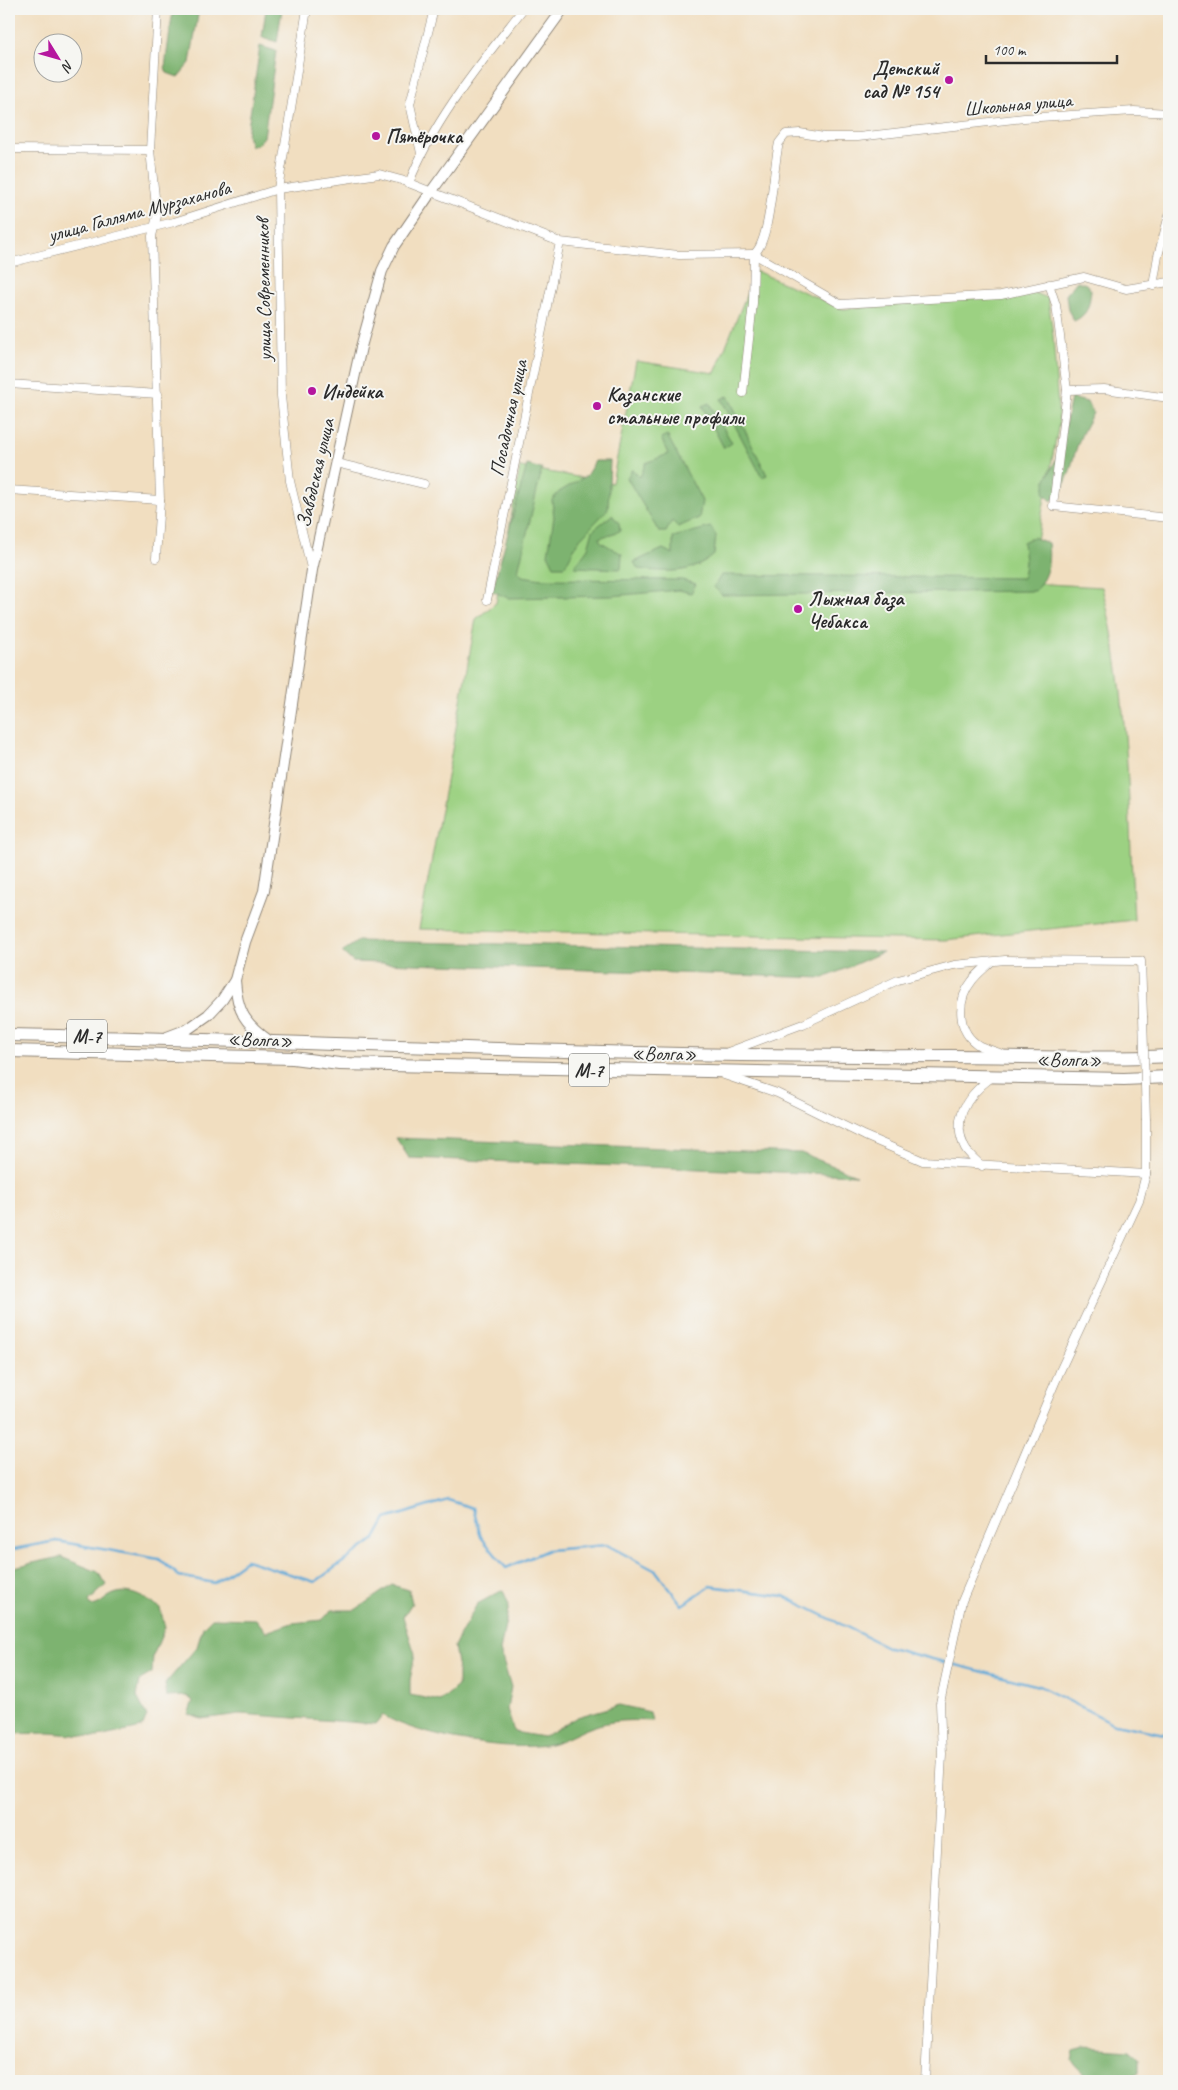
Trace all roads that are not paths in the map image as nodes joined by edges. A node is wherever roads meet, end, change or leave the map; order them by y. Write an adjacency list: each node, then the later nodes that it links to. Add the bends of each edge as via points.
1 (158, 9): 8 (street)
2 (307, 9): 11 (street, улица Современников)
3 (434, 9): 9 (street, via 410,104)
4 (523, 9): 9 (street)
5 (563, 9): 12 (street, Заводская улица)
6 (1169, 112): 16 (street, Школьная улица, via 1024,118 858,137 792,133 782,137 777,152 760,250)
7 (9, 149): 8 (street)
8 (150, 150): 14 (street, via 157,216)
9 (420, 153): 10 (street)
10 (409, 183): 11 (street, улица Галляма Мурзаханова, via 378,174); 12 (street, улица Галляма Мурзаханова)
11 (278, 189): 14 (street, улица Галляма Мурзаханова); 32 (street, улица Современников, via 281,396 290,481)
12 (431, 192): 15 (street, улица Галляма Мурзаханова); 26 (street, Заводская улица, via 394,246 382,272 361,347)
13 (1169, 215): 20 (street)
14 (155, 226): 17 (street, улица Галляма Мурзаханова); 24 (street, via 152,236)
15 (560, 242): 16 (street, улица Галляма Мурзаханова, via 679,255); 33 (street, Посадочная улица)
16 (754, 254): 19 (street, via 840,304 1001,295); 23 (street, via 753,303)
17 (9, 263)
18 (1169, 282): 20 (street)
19 (1049, 284): 20 (street, via 1084,277 1126,289); 22 (street, via 1056,305)
20 (1153, 286)
21 (9, 384): 24 (street)
22 (1067, 390): 25 (street, via 1104,389); 30 (street, via 1053,506)
23 (743, 393)
24 (158, 394): 29 (street)
25 (1169, 398)
26 (336, 463): 27 (street); 32 (street, Заводская улица)
27 (424, 484)
28 (9, 490): 29 (street)
29 (160, 500): 31 (street)
30 (1169, 518)
31 (156, 558)
32 (312, 570): 35 (street, Заводская улица, via 264,891)
33 (487, 600)
34 (991, 962): 40 (street, via 954,965 898,980 803,1024); 41 (street, via 970,982 961,1000 960,1017 969,1036 980,1046); 47 (street, bridge, via 1141,961)
35 (235, 980): 37 (street, via 208,1015 188,1029); 38 (street, via 236,1001 243,1016 253,1030)
36 (9, 1035): 37 (highway, «Волга» / М-7)
37 (166, 1038): 38 (highway, «Волга» / М-7)
38 (271, 1042): 40 (highway, «Волга» / М-7)
39 (9, 1052): 43 (highway, «Волга» / М-7)
40 (718, 1055): 41 (highway, «Волга» / М-7)
41 (1009, 1056): 42 (highway, «Волга» / М-7, via 1128,1059)
42 (1169, 1056)
43 (717, 1073): 44 (highway, «Волга» / М-7); 46 (street, via 777,1093 923,1161)
44 (993, 1077): 45 (highway, «Волга» / М-7); 46 (street, via 969,1099 960,1123 966,1149)
45 (1169, 1077)
46 (982, 1166): 47 (street)
47 (1146, 1174): 48 (street, via 1139,1201 1060,1371 962,1601 940,1704 942,1754)
48 (925, 2081)

